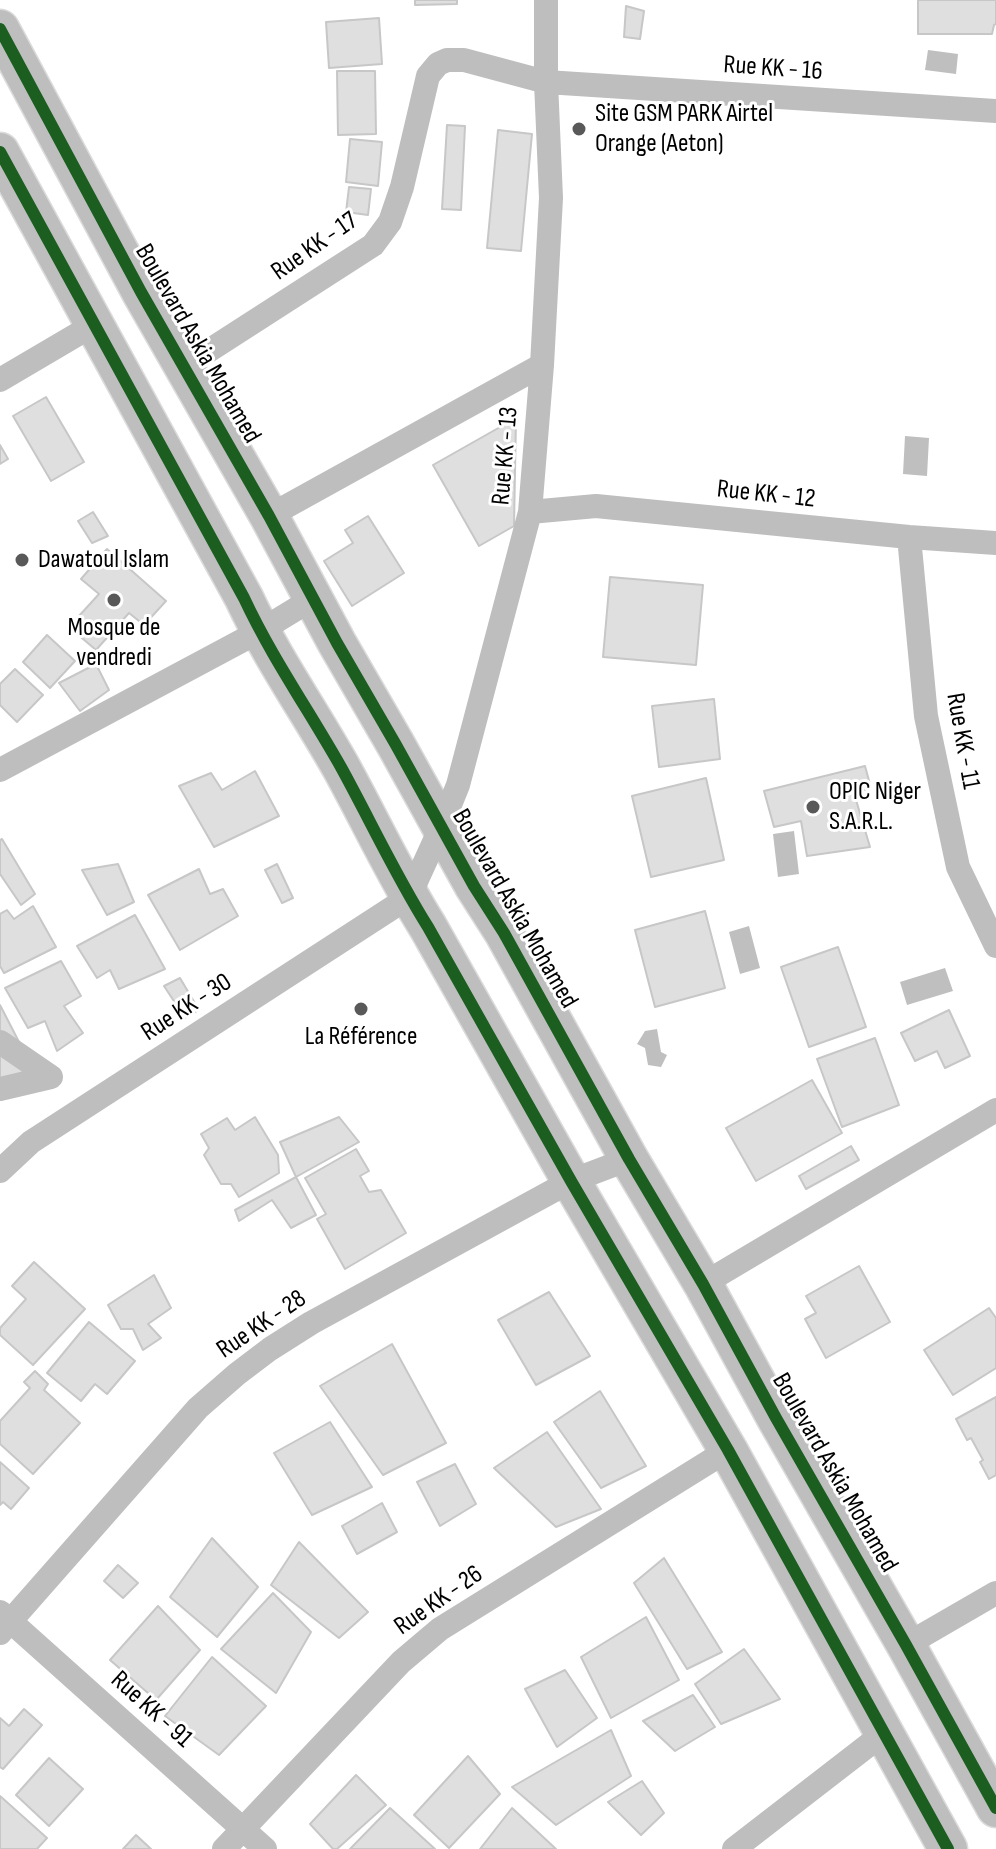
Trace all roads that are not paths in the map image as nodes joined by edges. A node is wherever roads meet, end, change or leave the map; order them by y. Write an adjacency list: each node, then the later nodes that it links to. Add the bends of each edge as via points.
1 (546, 0): 4 (street, Rue KK - 13)
2 (0, 29): 9 (main road, Boulevard Askia Mohamed)
3 (464, 60): 4 (street, Rue KK - 16); 9 (street, Rue KK - 17, via 438,64 428,76 402,187 390,222 373,245)
4 (546, 82): 5 (street, Rue KK - 16); 8 (street, Rue KK - 13, via 551,198)
5 (996, 111)
6 (0, 152): 7 (main road)
7 (95, 324): 10 (street); 16 (main road)
8 (542, 365): 11 (street, Rue KK - 13); 12 (street)
9 (185, 366): 12 (main road, Boulevard Askia Mohamed)
10 (0, 380)
11 (530, 512): 13 (street, Rue KK - 12, via 596,506); 18 (street, Rue KK - 13, via 458,785)
12 (269, 516): 15 (main road, Boulevard Askia Mohamed)
13 (909, 537): 14 (street, Rue KK - 12); 20 (street, Rue KK - 11, via 926,716 958,867)
14 (996, 543)
15 (314, 598): 16 (street); 18 (main road, Boulevard Askia Mohamed)
16 (260, 631): 17 (street); 19 (main road, via 342,768)
17 (0, 770)
18 (441, 827): 19 (street, Rue KK - 13); 24 (main road, Boulevard Askia Mohamed)
19 (409, 897): 25 (street, Rue KK - 30, via 31,1142); 26 (main road)
20 (996, 946)
21 (0, 1042): 22 (street, via 51,1077)
22 (0, 1089)
23 (996, 1110): 27 (street)
24 (629, 1159): 26 (street, Rue KK - 28); 27 (main road, Boulevard Askia Mohamed)
25 (0, 1171)
26 (571, 1181): 28 (main road); 30 (street, Rue KK - 28, via 311,1323 237,1374 198,1408)
27 (703, 1284): 31 (main road, Boulevard Askia Mohamed)
28 (728, 1450): 32 (main road); 34 (street, Rue KK - 26, via 440,1629 401,1662)
29 (996, 1593): 31 (street)
30 (4, 1622): 34 (street, Rue KK - 91)
31 (906, 1645): 33 (main road, Boulevard Askia Mohamed)
32 (884, 1733): 37 (street); 38 (main road)
33 (996, 1808)
34 (241, 1829): 35 (street, Rue KK - 26); 36 (street, Rue KK - 91)
35 (224, 1849)
36 (265, 1849)
37 (734, 1849)
38 (948, 1849)

